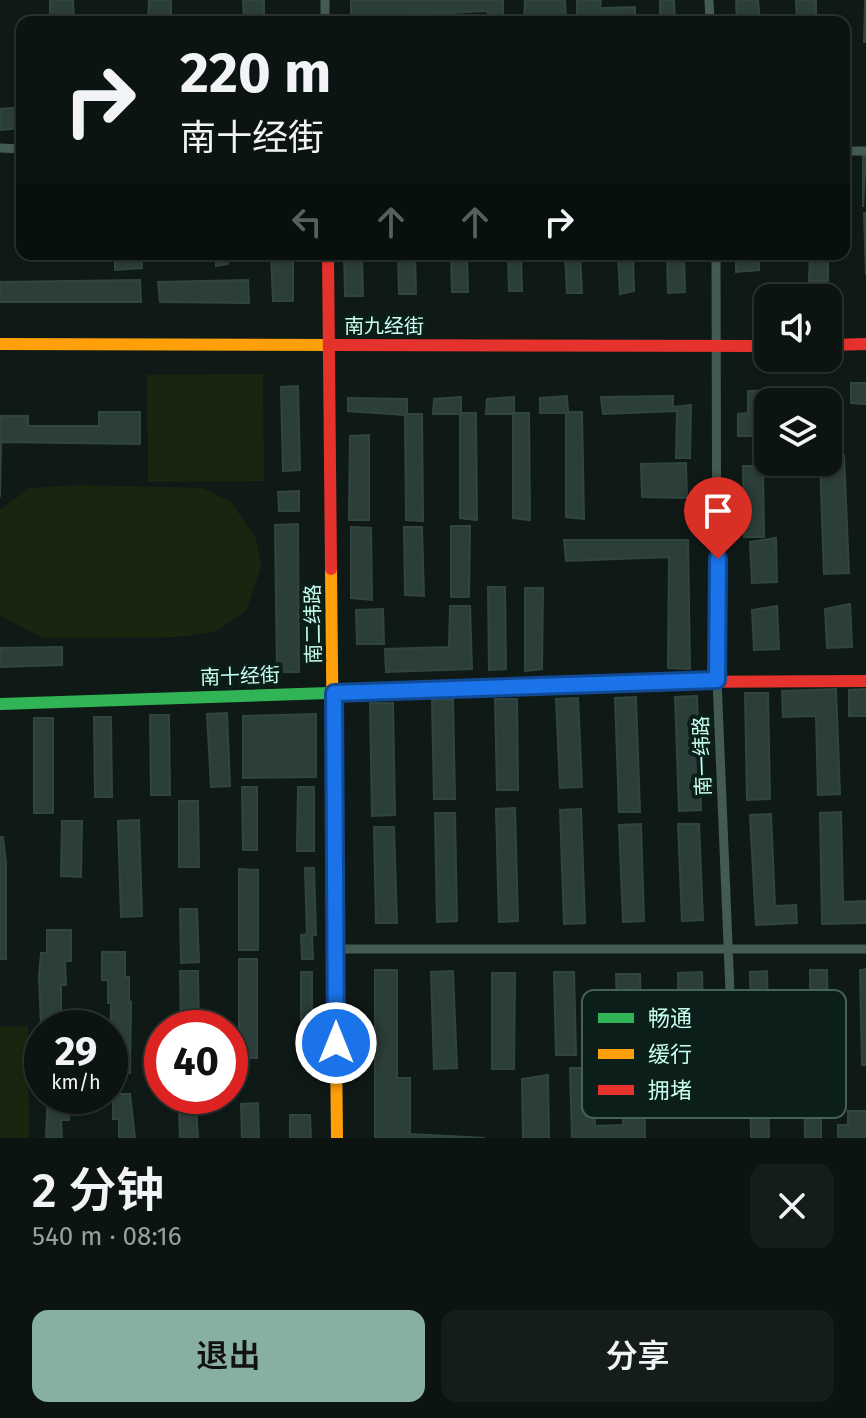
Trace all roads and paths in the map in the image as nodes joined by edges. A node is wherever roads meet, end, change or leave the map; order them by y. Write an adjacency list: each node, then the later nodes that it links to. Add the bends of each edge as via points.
1 (328, 260): 6 (street, 南二纬路)
2 (716, 260): 8 (street, 南一纬路)
3 (0, 344): 6 (street, 南九经街)
4 (866, 344): 5 (street)
5 (842, 345)
6 (330, 346): 8 (street, 南九经街); 11 (street, 南二纬路)
7 (754, 347): 8 (street, 南九经街)
8 (719, 348): 9 (street, 南一纬路)
9 (717, 680): 10 (street, 南十经街); 11 (street, 南十经街); 15 (street, 南一纬路)
10 (866, 681)
11 (334, 693): 12 (street, 南十经街); 13 (street, 南二纬路)
12 (0, 704)
13 (336, 949): 15 (street); 17 (street, 南二纬路)
14 (866, 949): 15 (street)
15 (728, 950): 16 (street, 南一纬路)
16 (730, 990)
17 (337, 1138)

